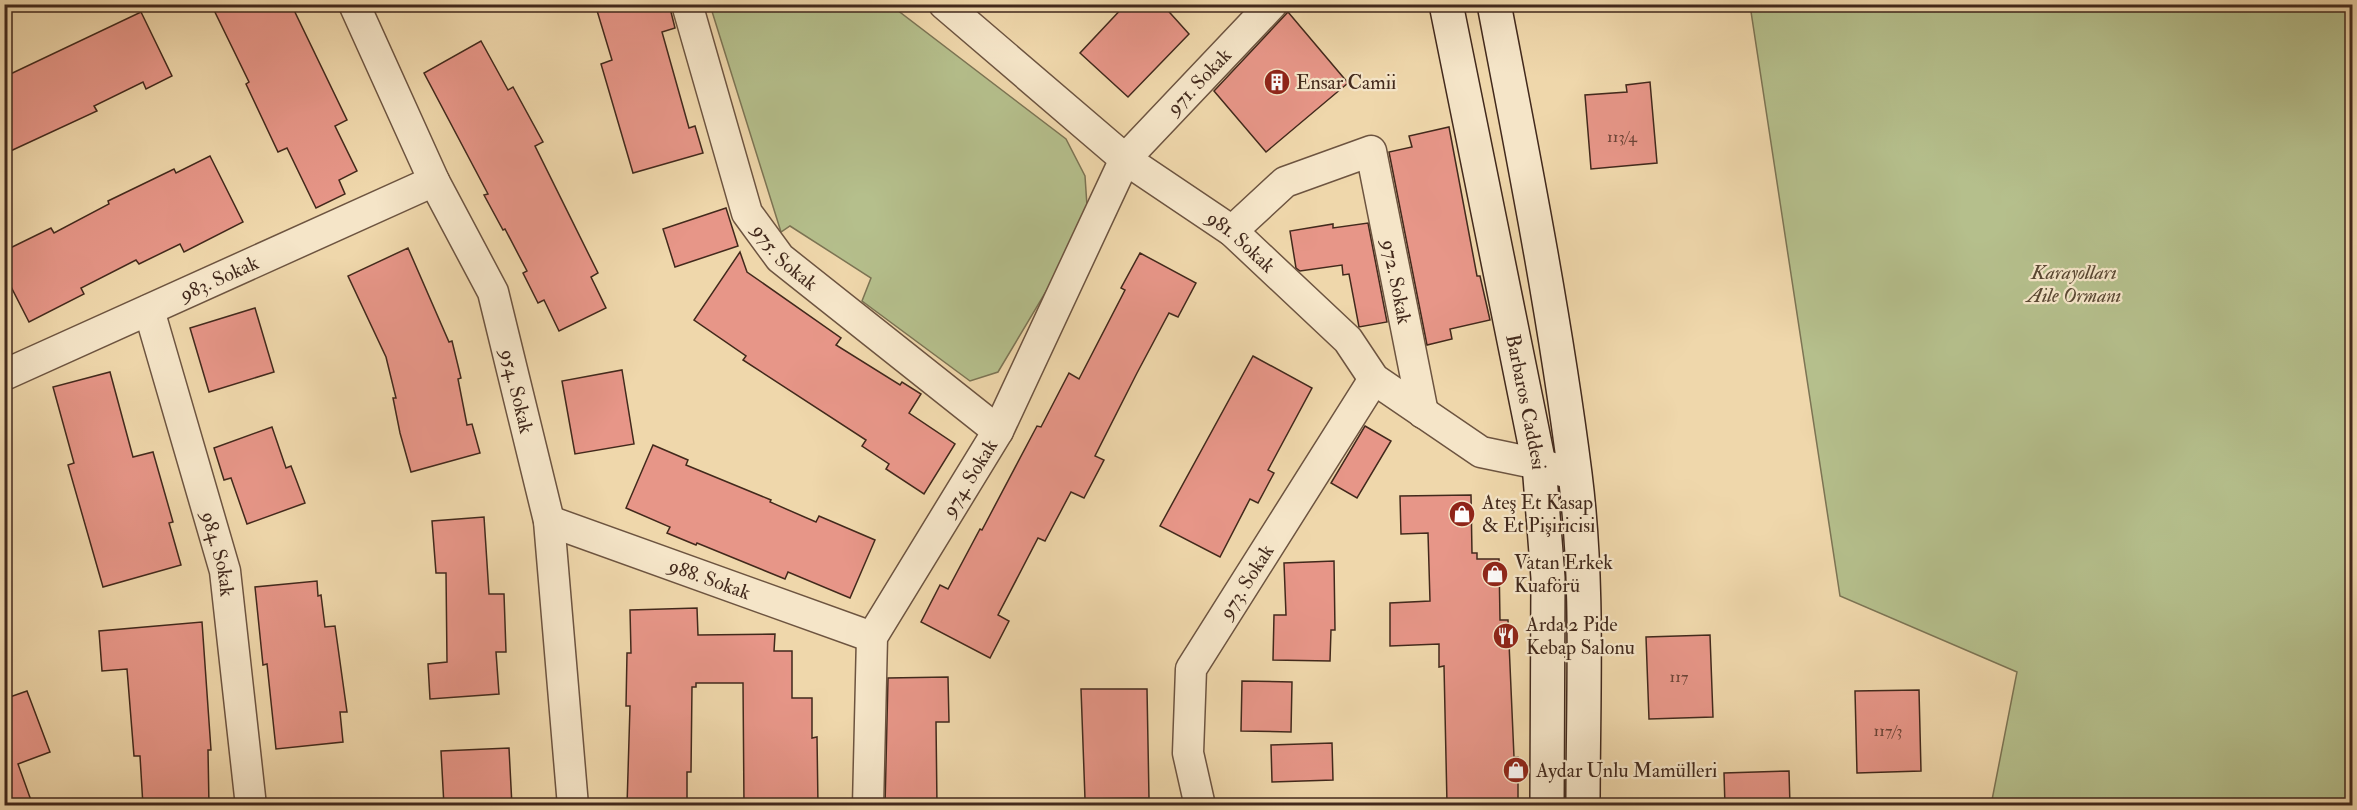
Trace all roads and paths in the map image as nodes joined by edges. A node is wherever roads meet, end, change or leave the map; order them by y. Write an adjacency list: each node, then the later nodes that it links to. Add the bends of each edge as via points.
1 (354, 4): 8 (street, 954. Sokak)
2 (687, 4): 14 (street, 975. Sokak, via 747,213 780,258)
3 (944, 4): 7 (street, 981. Sokak)
4 (1272, 4): 7 (street, 971. Sokak)
5 (1446, 4): 15 (main road, Barbaros Caddesi)
6 (1494, 4): 16 (main road, Barbaros Caddesi)
7 (1125, 159): 9 (street, 981. Sokak); 14 (street, 974. Sokak)
8 (434, 181): 10 (street, 983. Sokak); 17 (street, 954. Sokak, via 493,291)
9 (1232, 231): 12 (street, 981. Sokak, via 1348,340); 13 (street, 972. Sokak, via 1285,182 1371,151)
10 (149, 310): 11 (street, 983. Sokak); 19 (street, 984. Sokak, via 225,571)
11 (4, 375)
12 (1374, 379): 13 (street, 981. Sokak); 22 (street, 973. Sokak, via 1191,669 1188,753)
13 (1423, 413): 15 (street, 981. Sokak, via 1481,452)
14 (998, 430): 18 (street, 974. Sokak)
15 (1539, 464): 16 (street, 981. Sokak); 23 (main road, Barbaros Caddesi, via 1548,578)
16 (1576, 475): 24 (main road, Barbaros Caddesi, via 1584,582)
17 (549, 521): 18 (street, 988. Sokak); 20 (street, 954. Sokak)
18 (872, 637): 21 (street, 974. Sokak)
19 (251, 806)
20 (573, 806)
21 (868, 806)
22 (1200, 806)
23 (1547, 806)
24 (1583, 806)

